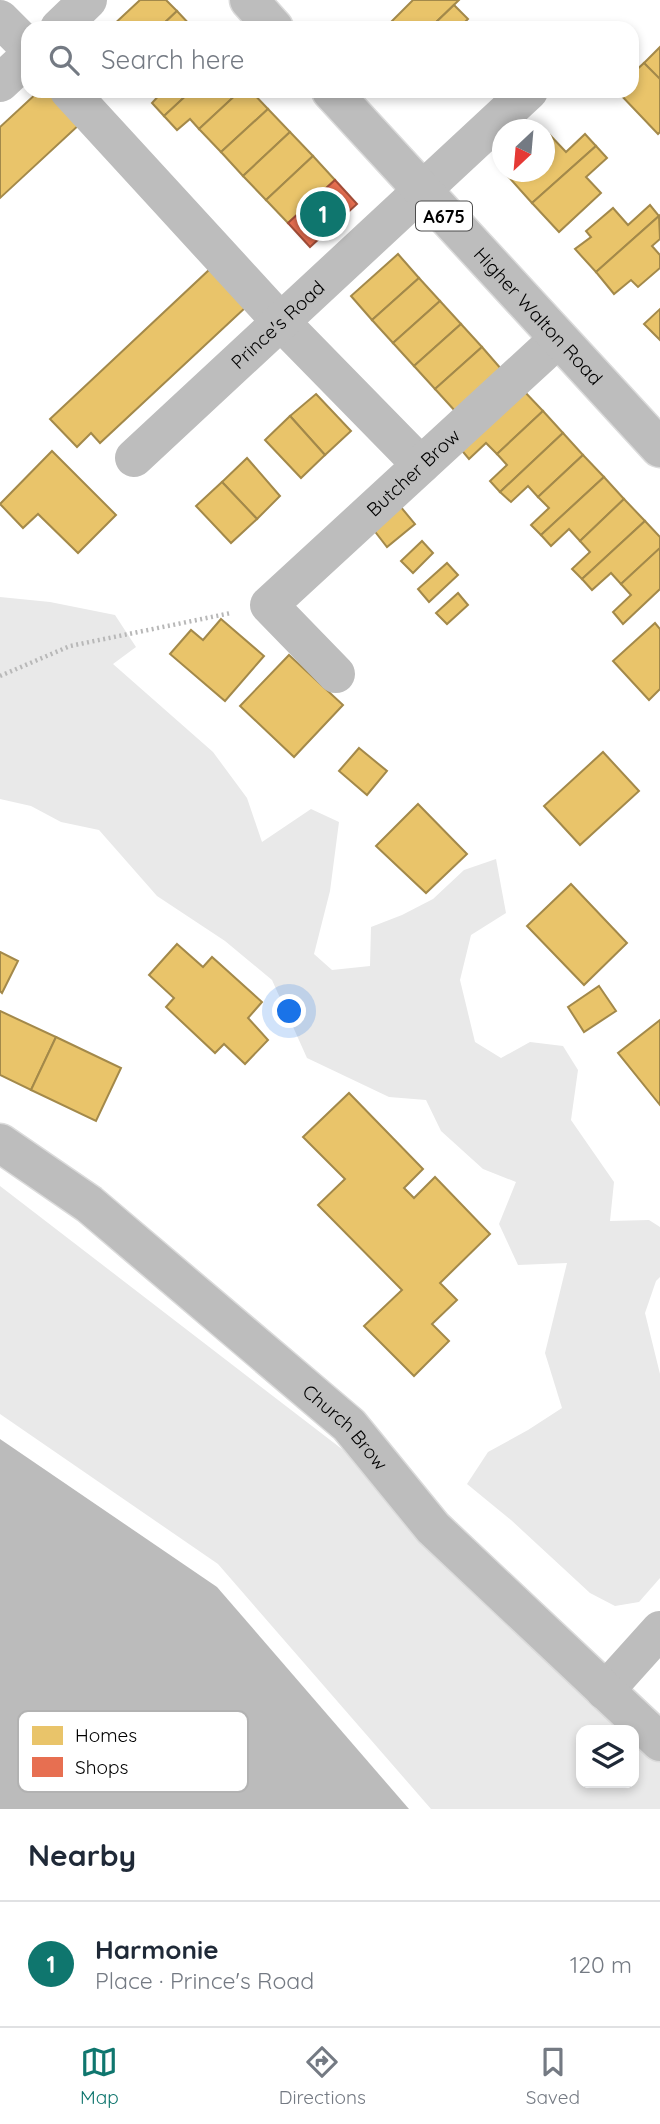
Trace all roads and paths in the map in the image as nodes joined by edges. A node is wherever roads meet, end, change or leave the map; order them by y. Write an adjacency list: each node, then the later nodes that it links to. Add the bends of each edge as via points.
1 (88, 0): 4 (main road)
2 (249, 0): 5 (main road)
3 (0, 19): 6 (main road)
4 (66, 21)
5 (268, 21)
6 (21, 40)
7 (21, 64): 8 (main road)
8 (0, 83)
9 (75, 98): 13 (main road)
10 (337, 98): 12 (main road, Higher Walton Road / A675)
11 (522, 98): 12 (main road, Prince's Road)
12 (422, 191): 13 (main road, Prince's Road); 14 (main road, Higher Walton Road / A675)
13 (281, 322): 16 (main road, Prince's Road); 17 (main road)
14 (558, 339): 15 (main road, Higher Walton Road / A675); 17 (main road, Butcher Brow)
15 (660, 448)
16 (134, 458)
17 (421, 465): 18 (main road, Butcher Brow)
18 (270, 605): 19 (main road); 20 (path, via 69,646)
19 (336, 674)
20 (0, 676)
21 (0, 1143): 23 (main road, Church Brow, via 89,1205 349,1425 433,1528)
22 (660, 1630): 23 (main road)
23 (605, 1691): 24 (main road, Church Brow)
24 (660, 1742)

